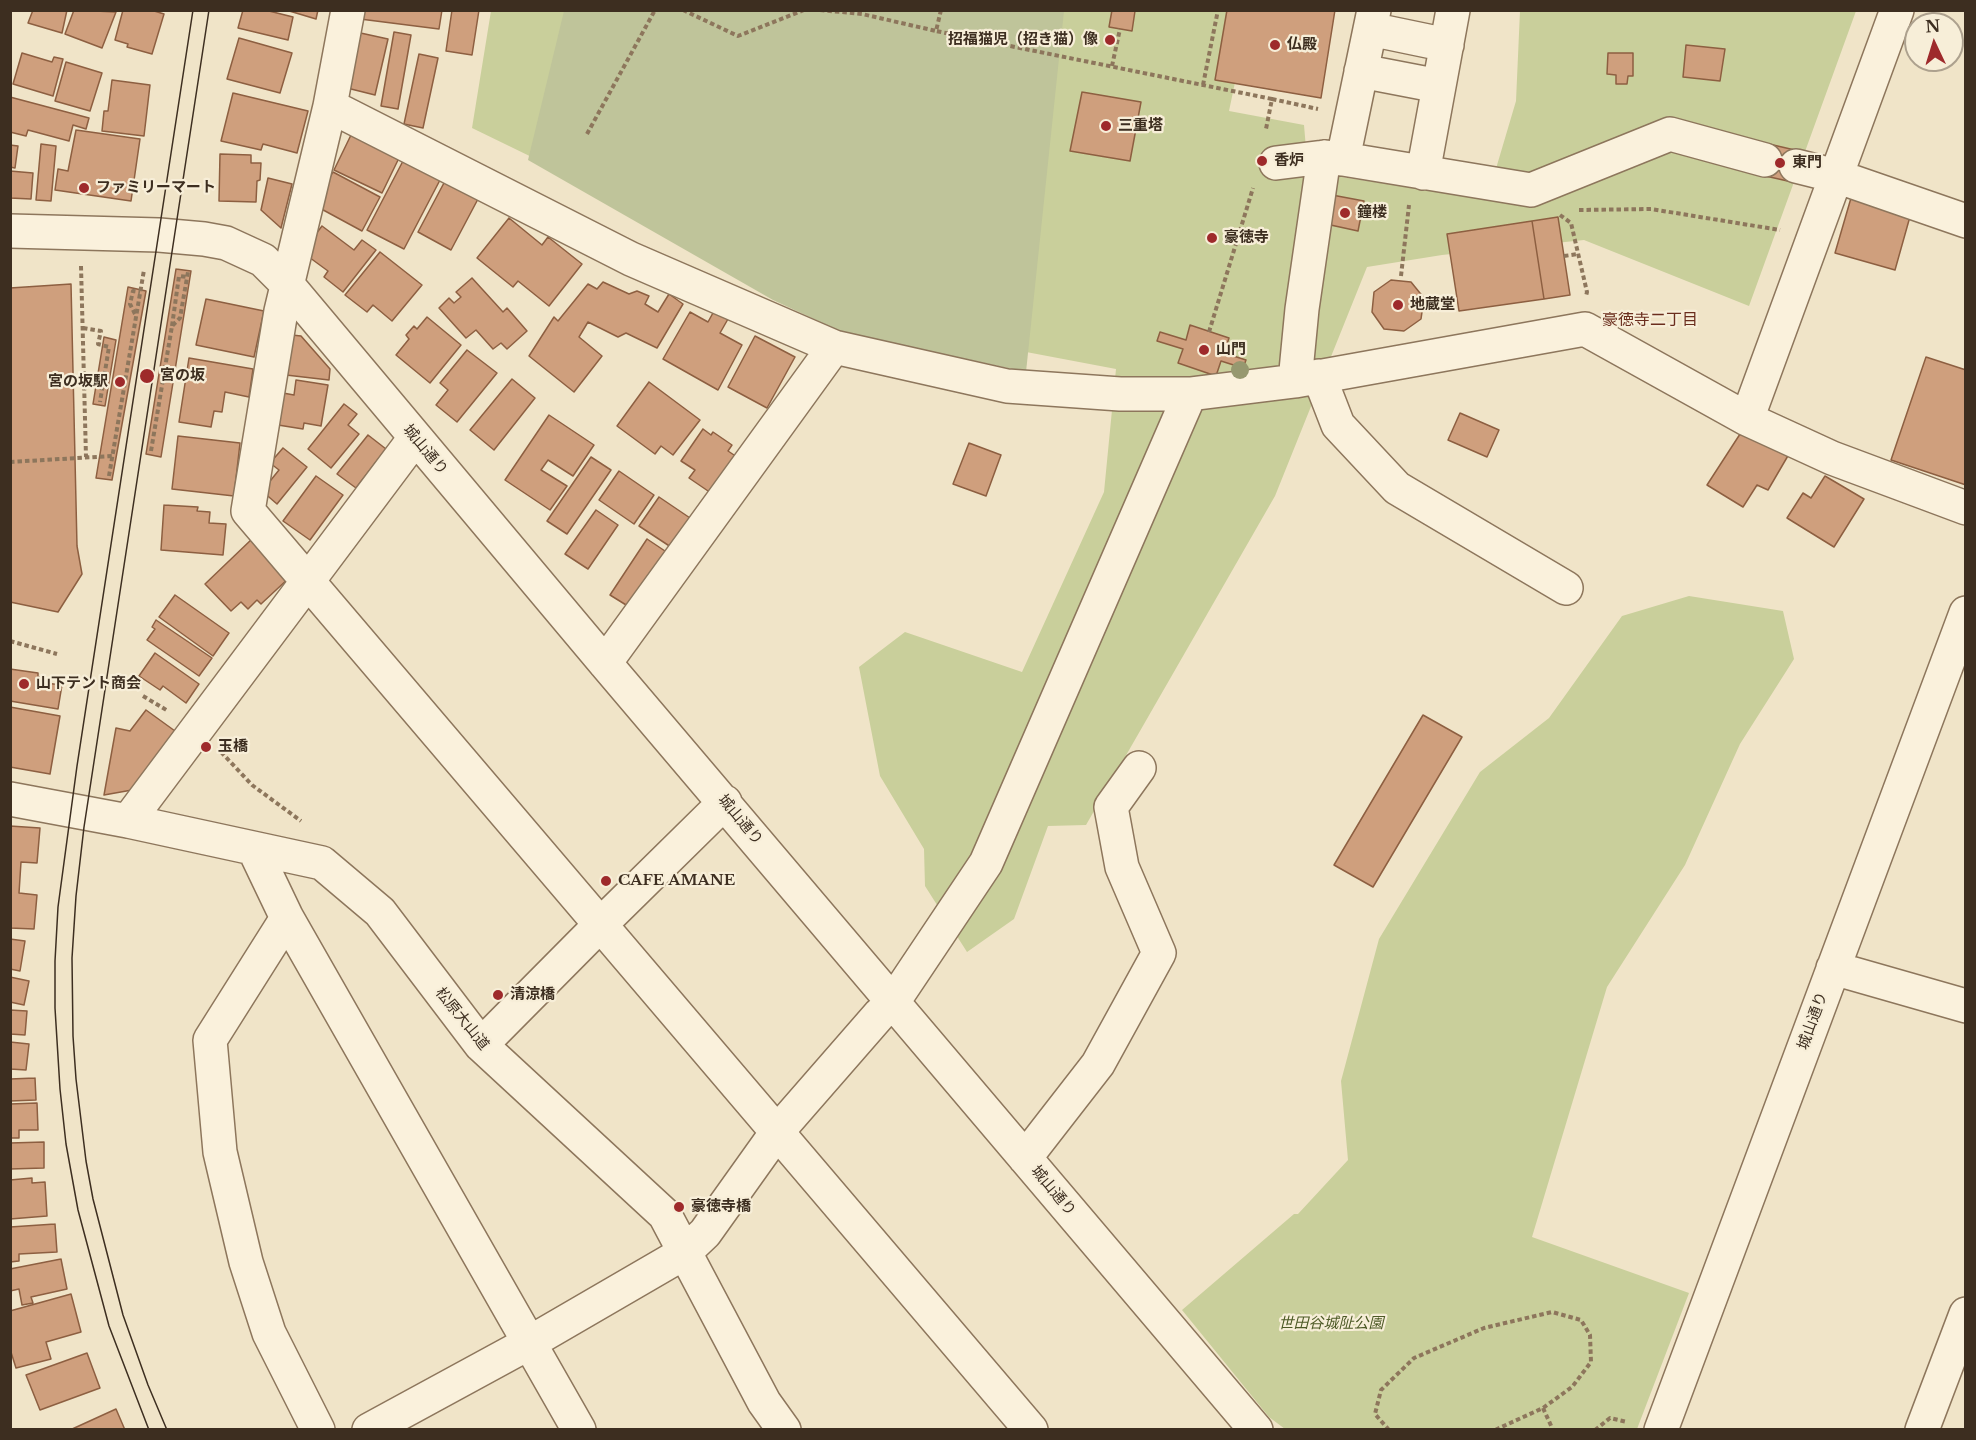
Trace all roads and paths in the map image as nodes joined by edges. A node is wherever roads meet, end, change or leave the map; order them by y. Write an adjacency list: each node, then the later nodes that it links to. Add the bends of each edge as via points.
1 (348, 10): 19 (street)
2 (655, 10): 21 (path)
3 (683, 10): 4 (path, via 738,36)
4 (804, 10)
5 (820, 10): 12 (path, via 862,14)
6 (941, 10): 12 (path)
7 (1218, 10): 16 (path)
8 (1454, 10): 13 (street)
9 (1897, 10): 25 (street)
10 (1372, 20): 13 (street); 15 (street)
11 (1120, 29): 14 (path)
12 (936, 31): 14 (path)
13 (1447, 45): 17 (street)
14 (1112, 66): 16 (path)
15 (1361, 70): 17 (street); 23 (street)
16 (1203, 85): 18 (path)
17 (1440, 86): 24 (street)
18 (1272, 99): 20 (path); 22 (path)
19 (330, 105): 39 (street); 46 (street, via 631,259)
20 (1321, 110)
21 (587, 134)
22 (1271, 148): 23 (street)
23 (1334, 158): 24 (street); 47 (street, via 1302,309)
24 (1417, 172): 25 (street, via 1531,190 1670,134); 37 (path)
25 (1836, 176): 29 (street); 50 (street)
26 (1253, 187): 45 (path)
27 (1651, 209): 30 (path)
28 (1555, 210): 34 (path, via 1571,224)
29 (1965, 221)
30 (1780, 230)
31 (10, 231): 32 (street)
32 (140, 248): 33 (street, 城山通り); 40 (path)
33 (196, 252): 38 (path); 39 (street, 城山通り, via 226,243 263,260)
34 (1578, 254): 36 (path); 41 (path, via 1587,292)
35 (81, 255): 44 (path)
36 (1564, 256)
37 (1401, 276)
38 (187, 277): 43 (path, via 180,318); 43 (path, via 179,276)
39 (287, 284): 51 (street, 城山通り); 58 (street, via 248,511)
40 (140, 292): 42 (path); 42 (path, via 133,291 130,304)
41 (1585, 302)
42 (136, 315): 53 (path)
43 (172, 326): 52 (path)
44 (82, 327): 49 (path, via 101,331 98,344 109,347); 54 (path)
45 (1209, 332)
46 (834, 347): 48 (street, via 1007,386 1120,394); 63 (street)
47 (1307, 379): 48 (street); 50 (street, via 1585,329); 59 (street, via 1338,425 1397,488)
48 (1190, 394): 72 (street, via 986,863)
49 (100, 402)
50 (1747, 419): 57 (street, via 1832,458)
51 (415, 438): 58 (street); 63 (street, 城山通り)
52 (151, 451)
53 (112, 456): 54 (path); 56 (path)
54 (86, 457): 55 (path)
55 (10, 462)
56 (109, 476)
57 (1965, 508)
58 (308, 580): 67 (street); 70 (street)
59 (1566, 588)
60 (1965, 613): 71 (street, 城山通り)
61 (10, 641): 62 (path)
62 (57, 654)
63 (605, 663): 66 (street, 城山通り)
64 (1139, 768): 76 (street, via 1111,807 1122,867 1159,953 1098,1064)
65 (10, 799): 67 (street, 松原大山道)
66 (725, 802): 70 (street); 72 (street, 城山通り)
67 (128, 821): 68 (street, 松原大山道)
68 (254, 849): 69 (street); 74 (street, 松原大山道, via 322,863 380,912)
69 (287, 918): 79 (street); 82 (street, via 210,1040 220,1152 246,1262 269,1333)
70 (600, 925): 74 (street); 75 (street)
71 (1833, 968): 73 (street); 91 (street, 城山通り)
72 (893, 1002): 75 (street); 76 (street, 城山通り)
73 (1965, 1006)
74 (481, 1046): 77 (street, 松原大山道, via 665,1215)
75 (777, 1132): 77 (street, via 705,1233); 86 (street)
76 (1025, 1158): 87 (street, 城山通り)
77 (684, 1253): 79 (street); 85 (street, 松原大山道, via 764,1402)
78 (1965, 1314): 92 (street)
79 (529, 1342): 83 (street); 84 (street)
80 (1543, 1408): 81 (path); 88 (path, via 1572,1387 1591,1362 1590,1335 1581,1320 1552,1312 1484,1328 1414,1359 1381,1390 1375,1414); 90 (path)
81 (1504, 1428): 89 (path)
82 (318, 1430)
83 (369, 1430)
84 (579, 1430)
85 (784, 1430)
86 (1031, 1430)
87 (1256, 1430)
88 (1389, 1430)
89 (1495, 1430)
90 (1552, 1430)
91 (1661, 1430)
92 (1922, 1430)

